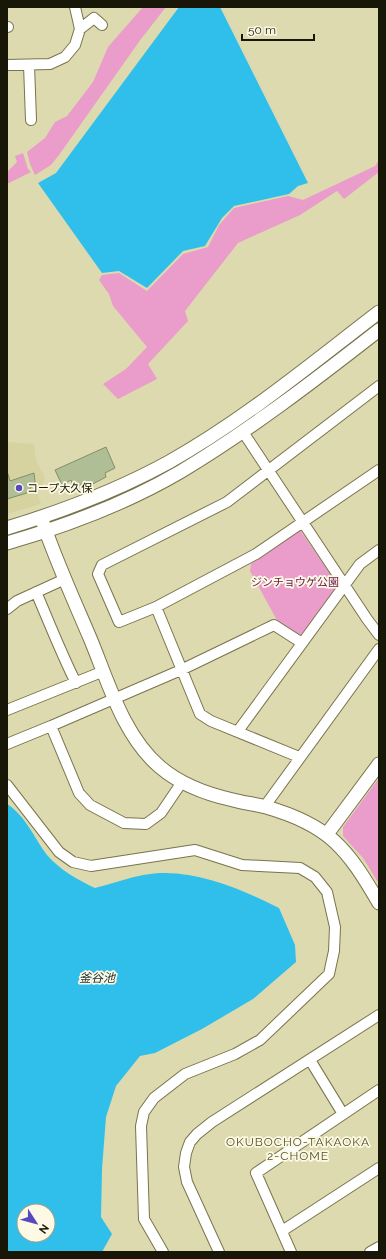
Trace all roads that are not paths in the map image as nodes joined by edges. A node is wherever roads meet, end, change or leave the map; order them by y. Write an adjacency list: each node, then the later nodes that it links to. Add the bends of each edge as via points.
1 (76, 7): 3 (street)
2 (102, 25): 3 (street, via 94,18)
3 (80, 29): 5 (street, via 75,45 65,57 50,64)
4 (7, 65): 5 (street)
5 (29, 65): 6 (street)
6 (31, 120)
7 (379, 312): 13 (street, via 234,421 169,462 113,490)
8 (379, 330): 10 (street)
9 (379, 386): 11 (street)
10 (243, 432): 11 (street); 16 (street, via 179,473 122,501)
11 (268, 470): 14 (street); 22 (street, via 227,502 102,565 98,574 119,622)
12 (379, 470): 14 (street)
13 (41, 518): 15 (street); 16 (street)
14 (304, 523): 20 (street); 22 (street, via 256,554)
15 (7, 528)
16 (46, 532): 17 (street); 19 (street)
17 (7, 544)
18 (379, 550): 20 (street, via 360,564)
19 (65, 579): 21 (street); 28 (street)
20 (345, 586): 24 (street); 25 (street)
21 (36, 592): 23 (street); 29 (street)
22 (156, 607): 27 (street)
23 (7, 609)
24 (379, 635)
25 (302, 644): 27 (street, via 274,625); 33 (street)
26 (379, 649): 35 (street)
27 (181, 670): 30 (street); 33 (street, via 200,714)
28 (104, 671): 29 (street); 30 (street)
29 (76, 682): 31 (street)
30 (115, 698): 32 (street); 37 (street, via 145,752 160,767)
31 (7, 710)
32 (51, 726): 34 (street); 37 (street, via 79,793 90,805 124,823 146,824 161,813)
33 (238, 731): 35 (street)
34 (7, 744)
35 (299, 757): 39 (street)
36 (379, 764): 40 (street)
37 (182, 782): 39 (street, via 204,793)
38 (7, 785): 49 (street, via 59,852 73,862 91,866 194,850 242,866 300,868 315,877 327,892 335,927 334,951 329,974 260,1040 235,1054 185,1074 154,1098 144,1112 141,1126 144,1219)
39 (265, 806): 40 (street, via 298,818)
40 (327, 834): 41 (street, via 347,852)
41 (379, 902)
42 (379, 1015): 43 (street)
43 (310, 1060): 45 (street); 50 (street, via 212,1122 190,1142 184,1167 187,1182)
44 (379, 1090): 45 (street)
45 (344, 1114): 47 (street, via 256,1173)
46 (379, 1168): 47 (street)
47 (282, 1231): 51 (street)
48 (379, 1246): 52 (street)
49 (163, 1252)
50 (219, 1252)
51 (291, 1252)
52 (370, 1252)

